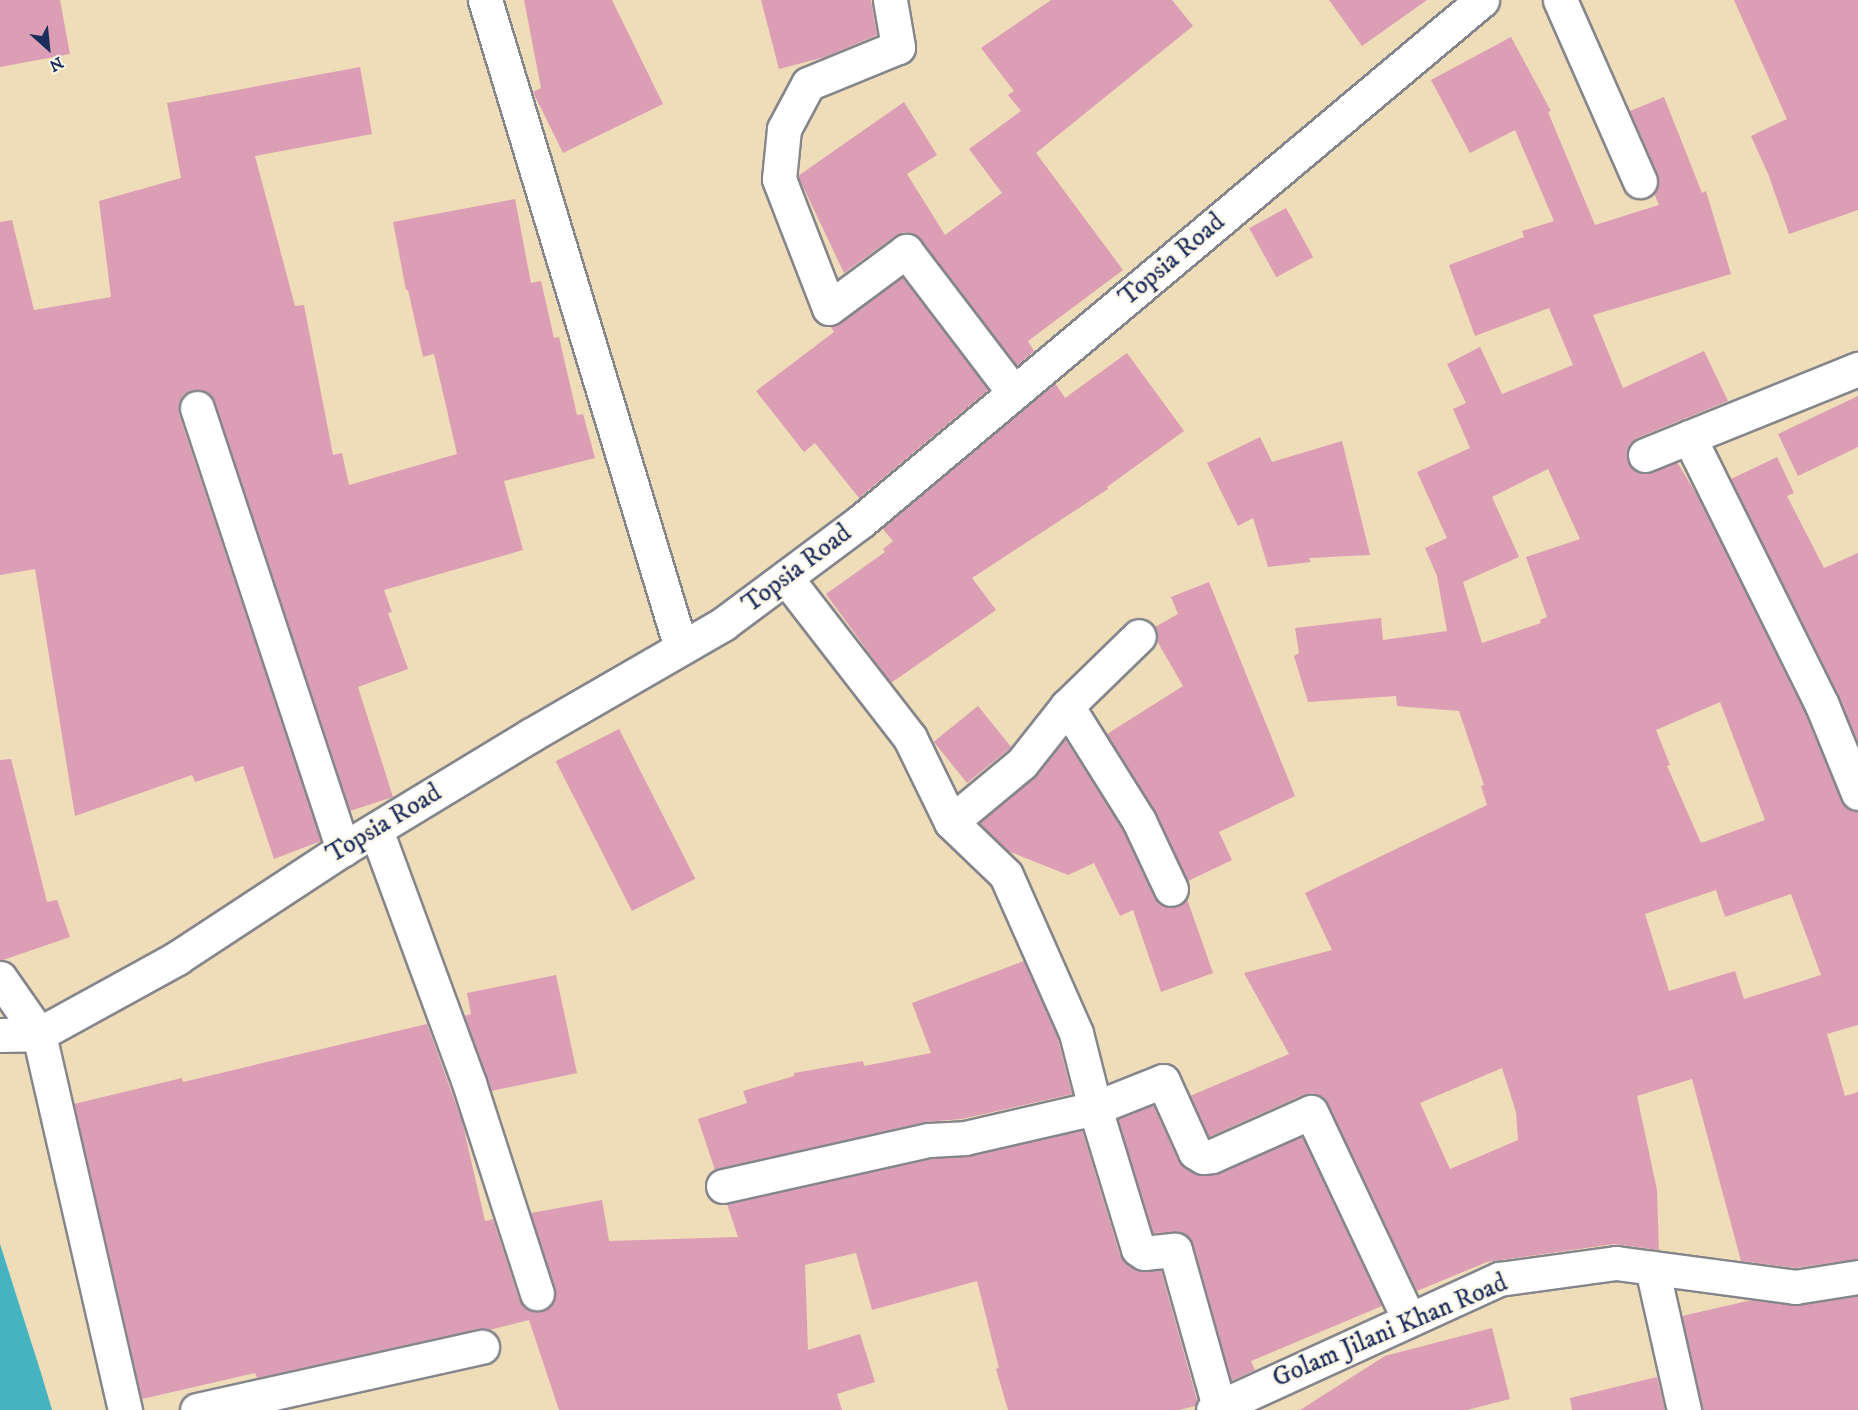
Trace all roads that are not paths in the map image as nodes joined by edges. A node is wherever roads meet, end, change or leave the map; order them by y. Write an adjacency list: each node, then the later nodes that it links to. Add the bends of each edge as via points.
1 (485, 0): 13 (street)
2 (890, 0): 7 (street, via 898,47 808,84 784,129 779,179 829,308 906,251)
3 (1482, 0): 7 (street, Topsia Road)
4 (1560, 0): 5 (street)
5 (1640, 180)
6 (1858, 369): 9 (street)
7 (1014, 393): 11 (street, Topsia Road, via 860,522)
8 (196, 408): 18 (street)
9 (1689, 437): 10 (street); 15 (street, via 1822,705)
10 (1645, 455)
11 (786, 578): 13 (street, Topsia Road, via 723,624); 16 (street, via 910,738)
12 (1139, 636): 14 (street)
13 (681, 648): 17 (street, Topsia Road)
14 (1067, 706): 16 (street, via 1022,763); 19 (street, via 1139,821)
15 (1858, 793)
16 (951, 822): 23 (street, via 1006,875 1076,1033)
17 (376, 830): 18 (street, Topsia Road); 27 (street, via 469,1083)
18 (343, 849): 21 (street, Topsia Road, via 177,958)
19 (1171, 889)
20 (0, 978): 21 (street)
21 (39, 1034): 22 (street); 31 (street)
22 (0, 1035)
23 (1095, 1108): 24 (street); 28 (street, via 1163,1081 1195,1152 1203,1157 1311,1112); 30 (street, via 1138,1249 1144,1253 1175,1250)
24 (723, 1186)
25 (1652, 1268): 26 (street, Golam Jilani Khan Road, via 1795,1287); 28 (street, Golam Jilani Khan Road, via 1616,1263 1499,1278); 33 (street)
26 (1858, 1277)
27 (537, 1293)
28 (1409, 1319): 30 (street, Golam Jilani Khan Road)
29 (482, 1347): 32 (street)
30 (1216, 1408)
31 (124, 1410)
32 (196, 1410)
33 (1684, 1410)

